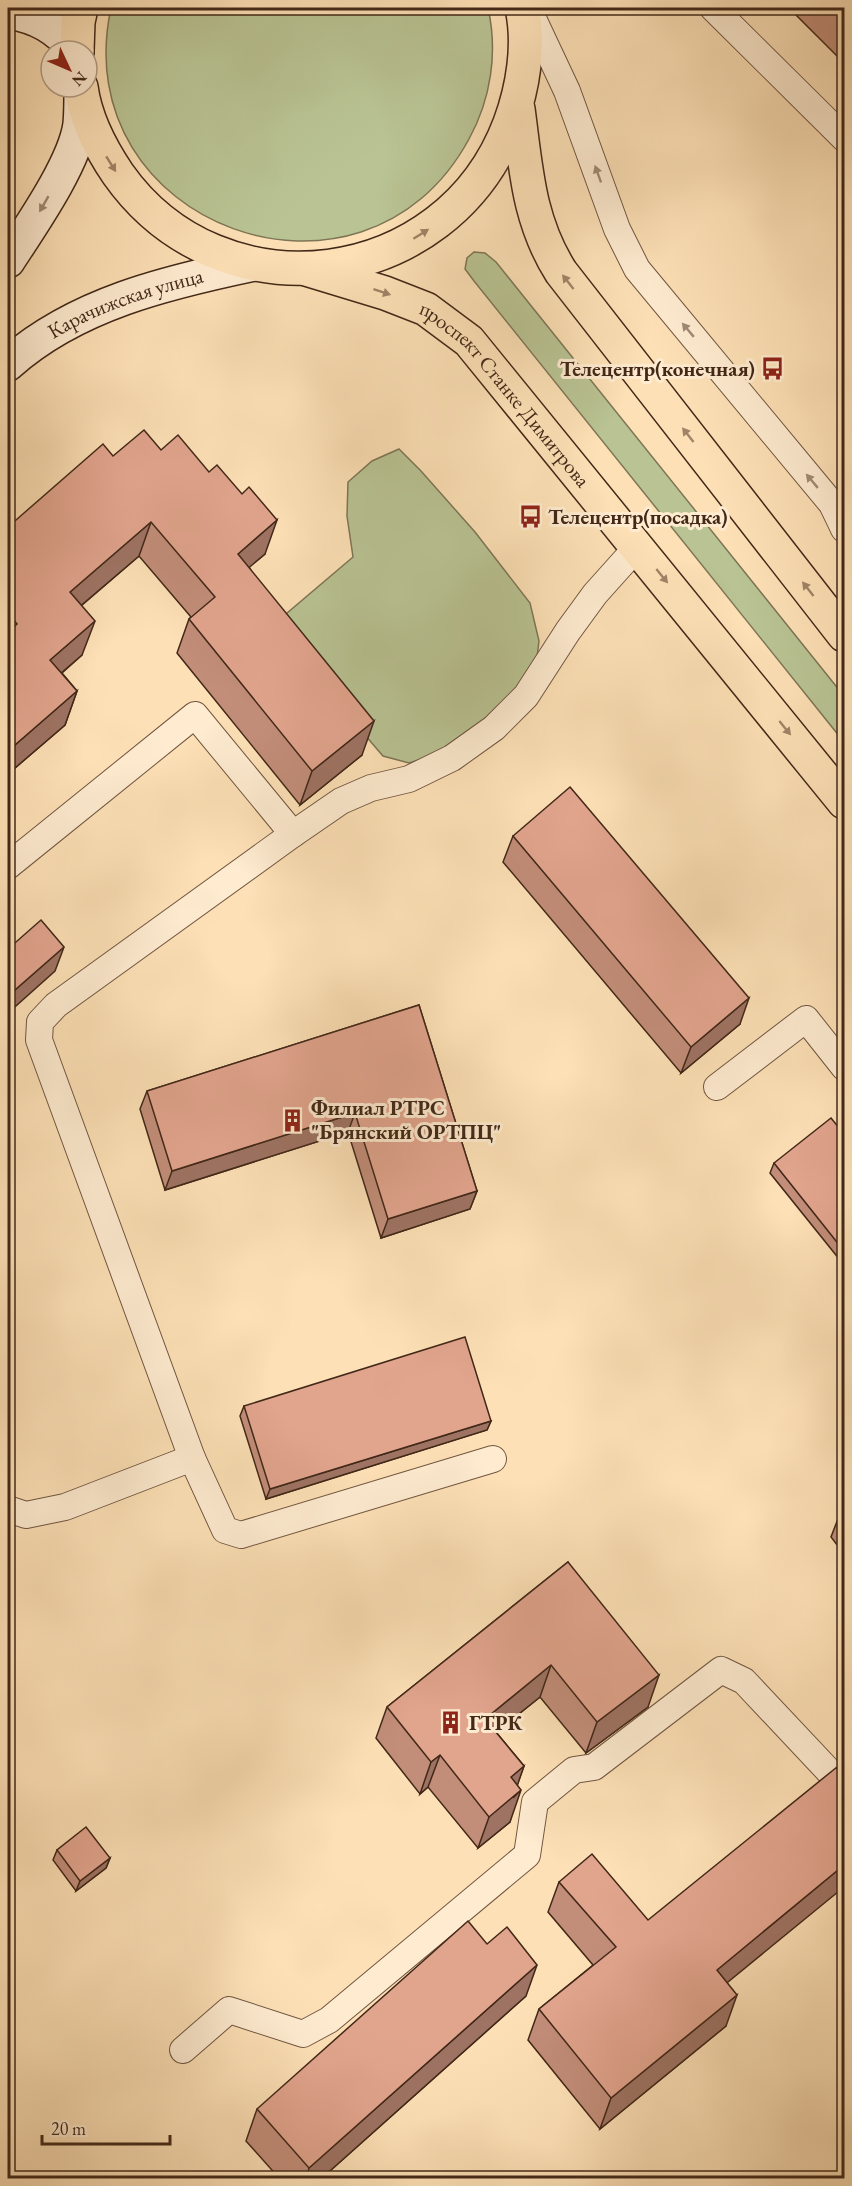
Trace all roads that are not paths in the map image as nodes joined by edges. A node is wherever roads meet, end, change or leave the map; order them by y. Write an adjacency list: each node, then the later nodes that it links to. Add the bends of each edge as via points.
1 (81, 8): 7 (main road)
2 (522, 8): 10 (main road, via 525,43)
3 (528, 8): 16 (lane, one-way to 3, via 832,504 637,269 617,229 567,91)
4 (713, 8): 11 (lane)
5 (8, 12): 6 (main road, via 42,21)
6 (66, 39)
7 (77, 39)
8 (81, 99): 12 (main road, one-way to 12, via 80,126 71,152)
9 (84, 99): 13 (main road, one-way to 13, via 105,153 130,191 156,217 219,254)
10 (517, 104): 14 (main road, one-way to 10, via 347,265 422,234 454,208 482,177 503,142); 18 (main road, one-way to 10, via 547,251 530,194)
11 (844, 138)
12 (8, 261)
13 (254, 264): 14 (main road); 15 (main road, Карачижская улица, via 135,293 59,329 23,350)
14 (306, 269): 17 (main road, проспект Станке Димитрова, one-way to 17, via 426,309 470,341)
15 (8, 364)
16 (844, 529)
17 (638, 546): 19 (main road, проспект Станке Димитрова, one-way to 19); 20 (lane, via 595,594 526,696 494,728 452,758 409,779 371,788 341,801)
18 (844, 635)
19 (844, 802)
20 (293, 834): 21 (lane, via 195,715); 24 (lane, via 56,1005 40,1022 39,1040)
21 (8, 866)
22 (844, 1067): 23 (lane, via 806,1019)
23 (717, 1087)
24 (192, 1458): 25 (lane, via 225,1530 241,1535); 26 (lane, via 65,1507 26,1515)
25 (493, 1459)
26 (8, 1509)
27 (844, 1784): 28 (lane, via 744,1681 721,1670 594,1767 574,1770 535,1802 527,1855 329,2020 303,2034 229,2010)
28 (183, 2050)

